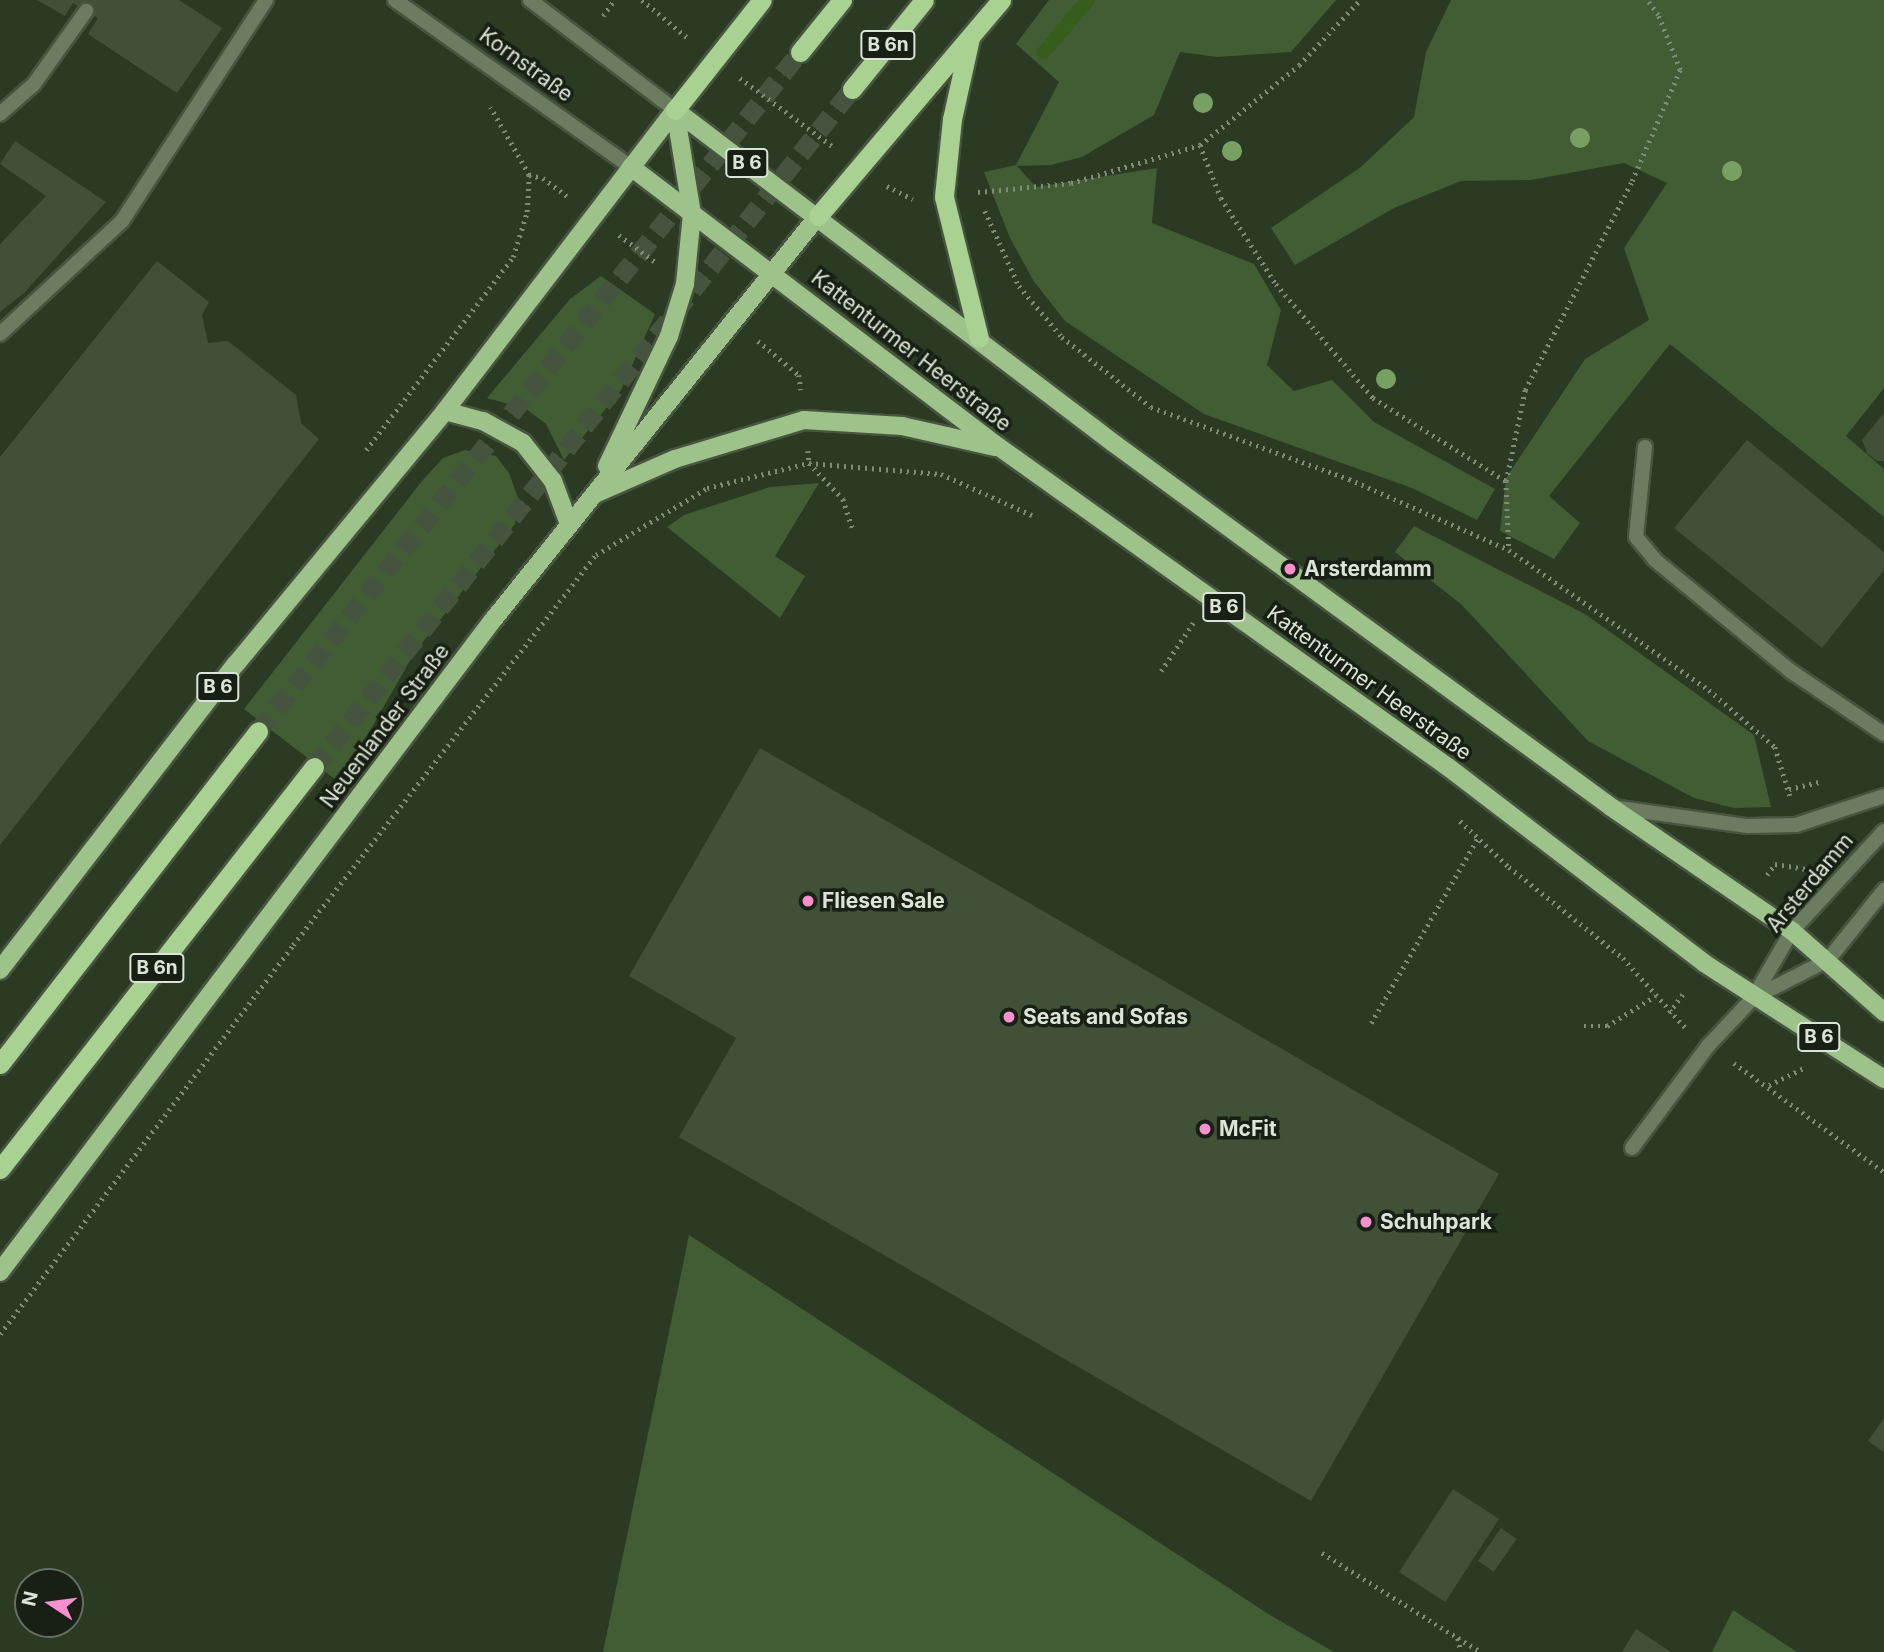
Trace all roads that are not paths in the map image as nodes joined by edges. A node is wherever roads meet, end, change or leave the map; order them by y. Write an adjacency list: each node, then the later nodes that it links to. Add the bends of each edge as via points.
1 (266, 0): 18 (street, via 122,220)
2 (395, 0): 14 (street, Kornstraße)
3 (530, 0): 12 (street)
4 (762, 0): 12 (highway)
5 (842, 0): 10 (highway)
6 (924, 0): 11 (highway, B 6n)
7 (1001, 0): 9 (highway)
8 (86, 11): 13 (street, via 34,84)
9 (970, 38): 16 (highway); 19 (highway, via 952,119 944,197)
10 (800, 52)
11 (852, 89)
12 (675, 110): 14 (main road, B 6); 15 (main road); 16 (main road, Kattenturmer Heerstraße / B 6)
13 (0, 114)
14 (631, 167): 15 (main road, Kattenturmer Heerstraße); 20 (main road, B 6)
15 (692, 214): 17 (main road, Kattenturmer Heerstraße); 23 (main road, via 685,284 669,336)
16 (818, 216): 17 (main road, Neuenlander Straße); 19 (main road, Kattenturmer Heerstraße / B 6)
17 (771, 272): 21 (main road, Kattenturmer Heerstraße / B 6); 23 (main road, Neuenlander Straße)
18 (0, 334)
19 (979, 338): 29 (main road, Kattenturmer Heerstraße / B 6, via 1112,442)
20 (445, 411): 24 (main road, via 483,421 523,443 553,481); 34 (main road, B 6, via 236,664)
21 (999, 447): 23 (main road, B 6, via 902,426 804,420 675,460); 35 (main road, Kattenturmer Heerstraße / B 6, via 1448,767)
22 (1646, 447): 26 (street, via 1636,537 1655,560 1792,672)
23 (594, 494): 24 (main road, Neuenlander Straße / B 6)
24 (569, 524): 41 (main road, Neuenlander Straße / B 6)
25 (258, 731): 37 (highway)
26 (1884, 734)
27 (314, 767): 40 (highway, Neuenlander Straße / B 6n)
28 (1884, 796): 29 (street, Arsterdamm, via 1796,825 1748,826)
29 (1611, 807): 32 (main road, Kattenturmer Heerstraße / B 6)
30 (1884, 831): 32 (street, Arsterdamm)
31 (1884, 890): 33 (street)
32 (1792, 931): 33 (main road, Kattenturmer Heerstraße / B 6); 35 (street, Arsterdamm)
33 (1828, 960): 35 (street); 36 (main road, Kattenturmer Heerstraße / B 6)
34 (0, 970)
35 (1753, 998): 38 (main road, Kattenturmer Heerstraße / B 6); 39 (street, via 1708,1046)
36 (1884, 1012)
37 (0, 1064)
38 (1884, 1079)
39 (1632, 1149)
40 (0, 1169)
41 (0, 1272)

